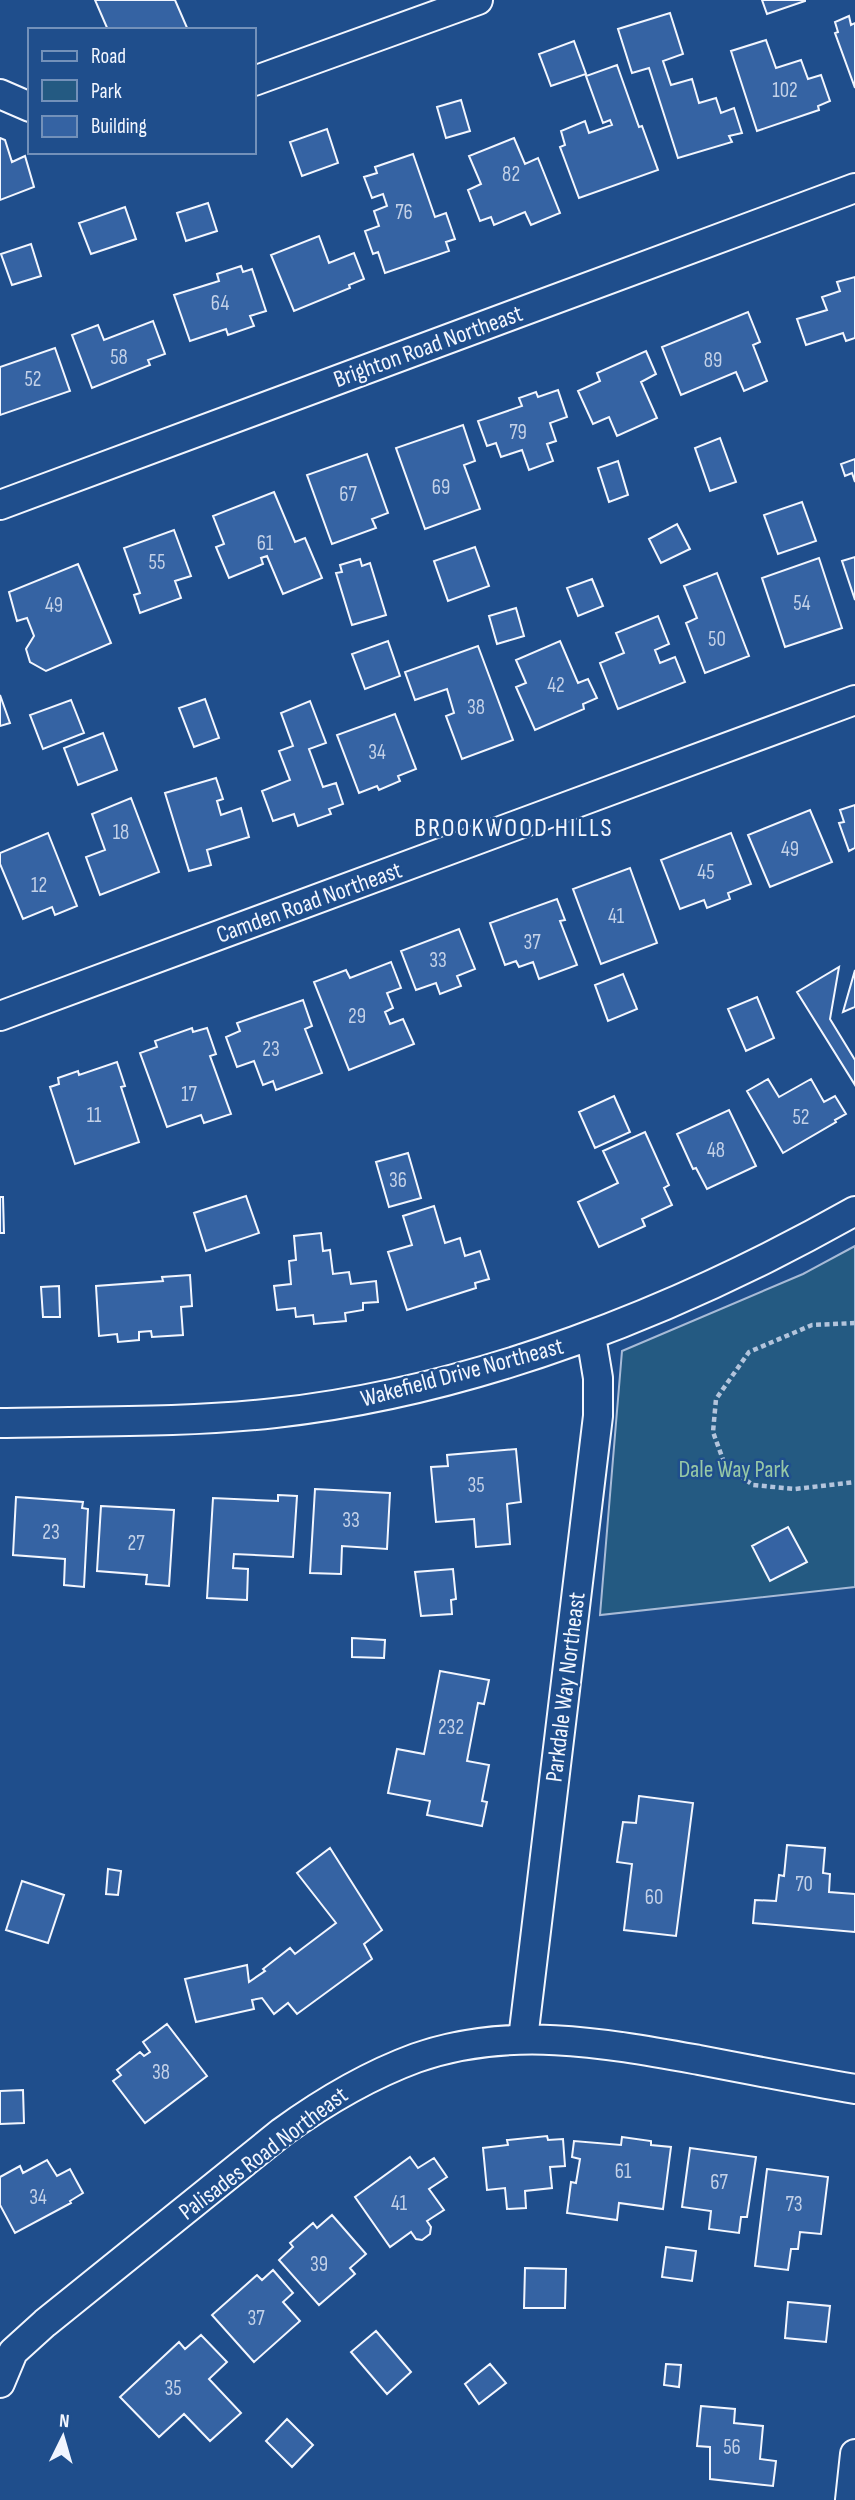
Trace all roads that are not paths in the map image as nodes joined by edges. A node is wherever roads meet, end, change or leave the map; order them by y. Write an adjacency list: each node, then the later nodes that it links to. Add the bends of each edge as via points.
1 (478, 0): 2 (street)
2 (256, 79)
3 (0, 94): 4 (street)
4 (28, 106)
5 (855, 188): 6 (street, Brighton Road Northeast)
6 (0, 505)
7 (855, 700): 8 (street, Camden Road Northeast)
8 (0, 1016)
9 (855, 1211): 10 (street, Wakefield Drive Northeast, via 686,1296)
10 (591, 1336): 11 (street, Wakefield Drive Northeast, via 429,1386 339,1404 187,1419); 12 (street, Parkdale Way Northeast, via 598,1416)
11 (0, 1423)
12 (523, 2039): 13 (street, Palisades Road Northeast, via 608,2043); 14 (street, Palisades Road Northeast, via 419,2057 322,2103)
13 (855, 2090)
14 (6, 2350): 15 (street)
15 (0, 2383)
16 (855, 2454): 17 (street)
17 (850, 2500)

